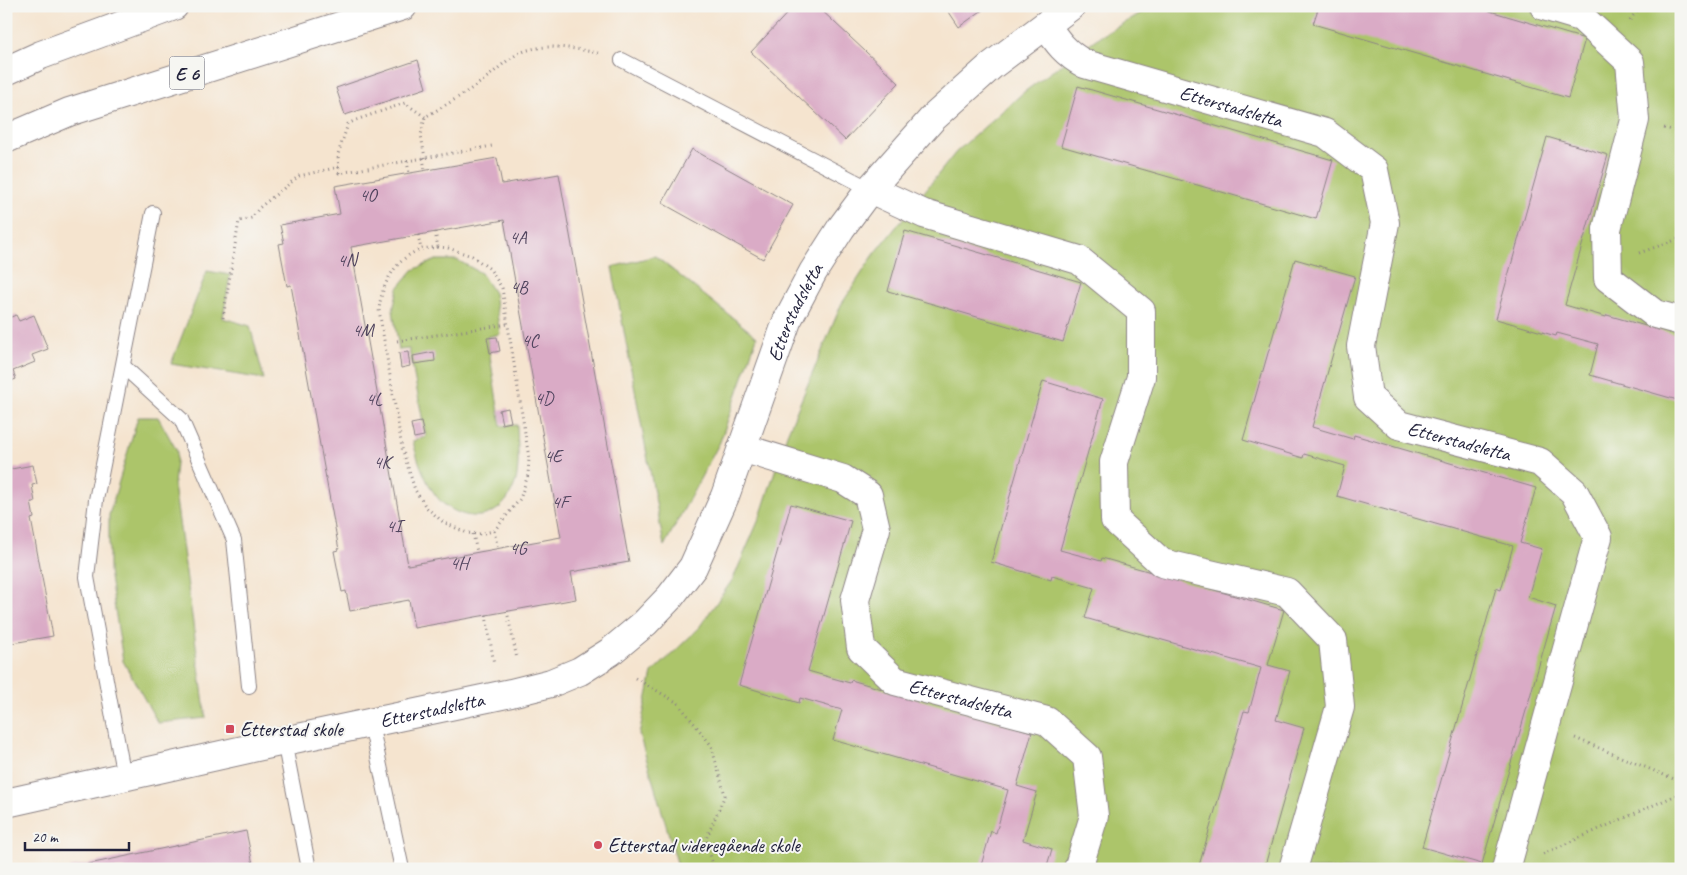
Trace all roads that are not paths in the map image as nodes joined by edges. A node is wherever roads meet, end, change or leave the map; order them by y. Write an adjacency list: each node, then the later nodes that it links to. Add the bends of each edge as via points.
1 (174, 6): 7 (main road, via 40,54)
2 (403, 6): 8 (main road, E 6, via 68,112)
3 (1071, 6): 5 (main road, Etterstadsletta)
4 (1544, 6): 11 (main road, via 1581,17 1630,62 1634,120 1607,229 1608,278 1655,314)
5 (1046, 24): 9 (main road, Etterstadsletta, via 958,94); 23 (main road, Etterstadsletta, via 1066,52 1085,64 1325,133 1374,170 1385,224 1361,346 1368,397 1399,425 1540,462 1574,492 1598,537)
6 (622, 60): 9 (lane)
7 (6, 71)
8 (6, 139)
9 (870, 189): 13 (main road, Etterstadsletta, via 813,272 787,321); 22 (main road, via 924,214 1079,260 1141,311 1141,377 1114,462 1115,520 1162,563 1286,592 1333,640 1340,707)
10 (154, 213): 12 (lane)
11 (1681, 322)
12 (122, 366): 14 (lane, via 181,419 234,540); 17 (lane, via 96,500 87,577)
13 (742, 448): 15 (main road, Etterstadsletta, via 722,504 692,567 664,604 610,652 580,671 551,683); 21 (main road, Etterstadsletta, via 843,479 868,495 876,529 855,600 861,648 895,681 1047,721 1087,757 1094,816)
14 (249, 686)
15 (371, 724): 16 (main road, Etterstadsletta); 20 (lane)
16 (284, 741): 17 (main road, Etterstadsletta); 19 (lane)
17 (124, 777): 18 (main road, Etterstadsletta)
18 (6, 803)
19 (309, 869)
20 (402, 869)
21 (1078, 869)
22 (1293, 869)
23 (1506, 869)

